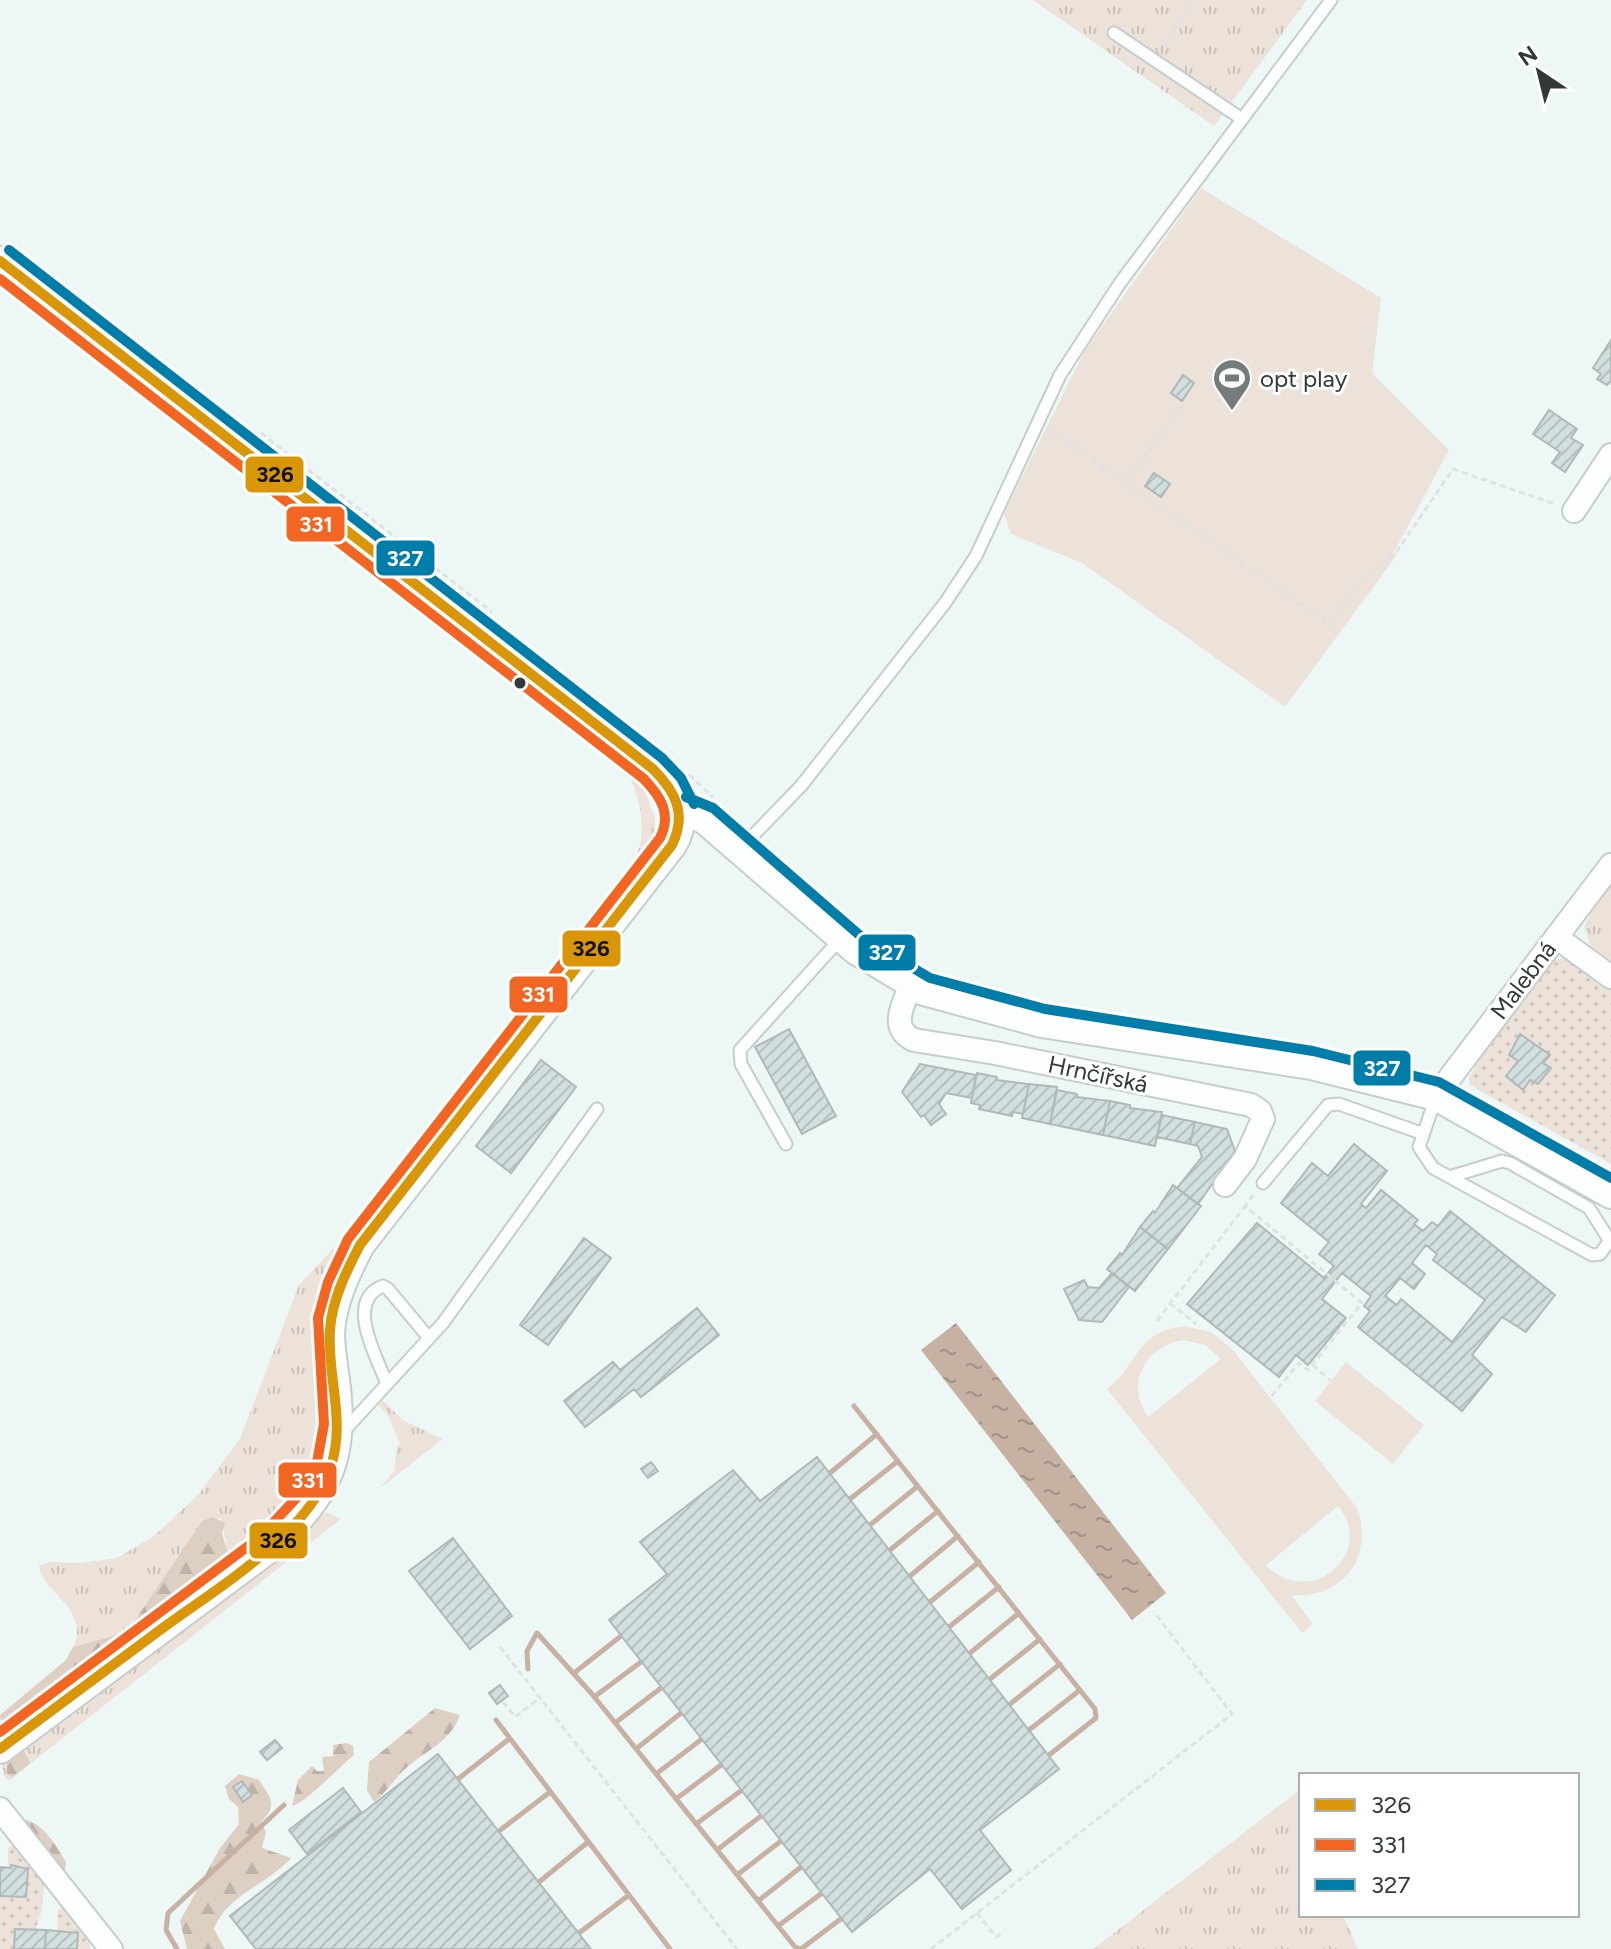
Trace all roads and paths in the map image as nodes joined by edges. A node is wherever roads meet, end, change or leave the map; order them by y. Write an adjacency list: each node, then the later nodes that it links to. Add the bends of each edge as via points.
1 (1190, 0): 4 (path)
2 (1331, 0): 5 (lane)
3 (1114, 33): 4 (lane)
4 (1156, 61): 5 (lane)
5 (1242, 119): 8 (lane, via 1120,283 1060,375)
6 (0, 261): 12 (street, via 653,769)
7 (1184, 402): 10 (path)
8 (1038, 422): 10 (path); 13 (lane, via 976,556 945,603 801,786)
9 (1611, 455): 11 (street)
10 (1126, 483): 11 (path, via 1330,625 1361,582 1395,554 1453,469)
11 (1574, 511)
12 (681, 810): 13 (street, Hrnčířská, via 698,814); 37 (street, via 672,845 360,1245 344,1275 330,1333)
13 (740, 849): 16 (street, Hrnčířská)
14 (1611, 865): 15 (street, Malebná)
15 (1556, 937): 17 (street); 19 (street, Malebná)
16 (841, 938): 18 (street, Hrnčířská); 22 (lane, via 740,1050 741,1064)
17 (1611, 977)
18 (911, 985): 19 (street, Hrnčířská, via 948,1000 1042,1023 1311,1065); 25 (street, Hrnčířská, via 899,1020 904,1034 914,1040 1251,1105 1263,1119 1245,1159)
19 (1436, 1096): 21 (lane); 26 (street, Hrnčířská)
20 (597, 1109): 32 (lane)
21 (1421, 1133): 23 (lane, via 1423,1157); 24 (lane, via 1339,1104 1328,1105)
22 (786, 1144)
23 (1449, 1177): 28 (lane, via 1592,1255 1600,1254); 28 (lane, via 1510,1163 1589,1208)
24 (1263, 1183): 27 (path)
25 (1225, 1185)
26 (1611, 1194)
27 (1245, 1206): 29 (path); 33 (path, via 1362,1303)
28 (1610, 1240)
29 (1170, 1303): 30 (path); 31 (path)
30 (1157, 1321)
31 (1196, 1324)
32 (429, 1338): 35 (lane); 35 (lane, via 388,1289 370,1292 365,1326)
33 (1313, 1365): 34 (path); 36 (path, via 1308,1370 1299,1363)
34 (1331, 1381)
35 (387, 1384): 37 (lane)
36 (1270, 1398)
37 (337, 1439): 42 (street, via 329,1475 307,1513 278,1540)
38 (1154, 1612): 44 (path, via 1232,1714)
39 (500, 1647): 40 (path)
40 (540, 1698): 41 (path, via 515,1717); 47 (path)
41 (503, 1702)
42 (0, 1749)
43 (0, 1809): 46 (street)
44 (977, 1913): 45 (path, via 996,1937); 48 (path)
45 (1003, 1933)
46 (111, 1949)
47 (737, 1949)
48 (931, 1949)

